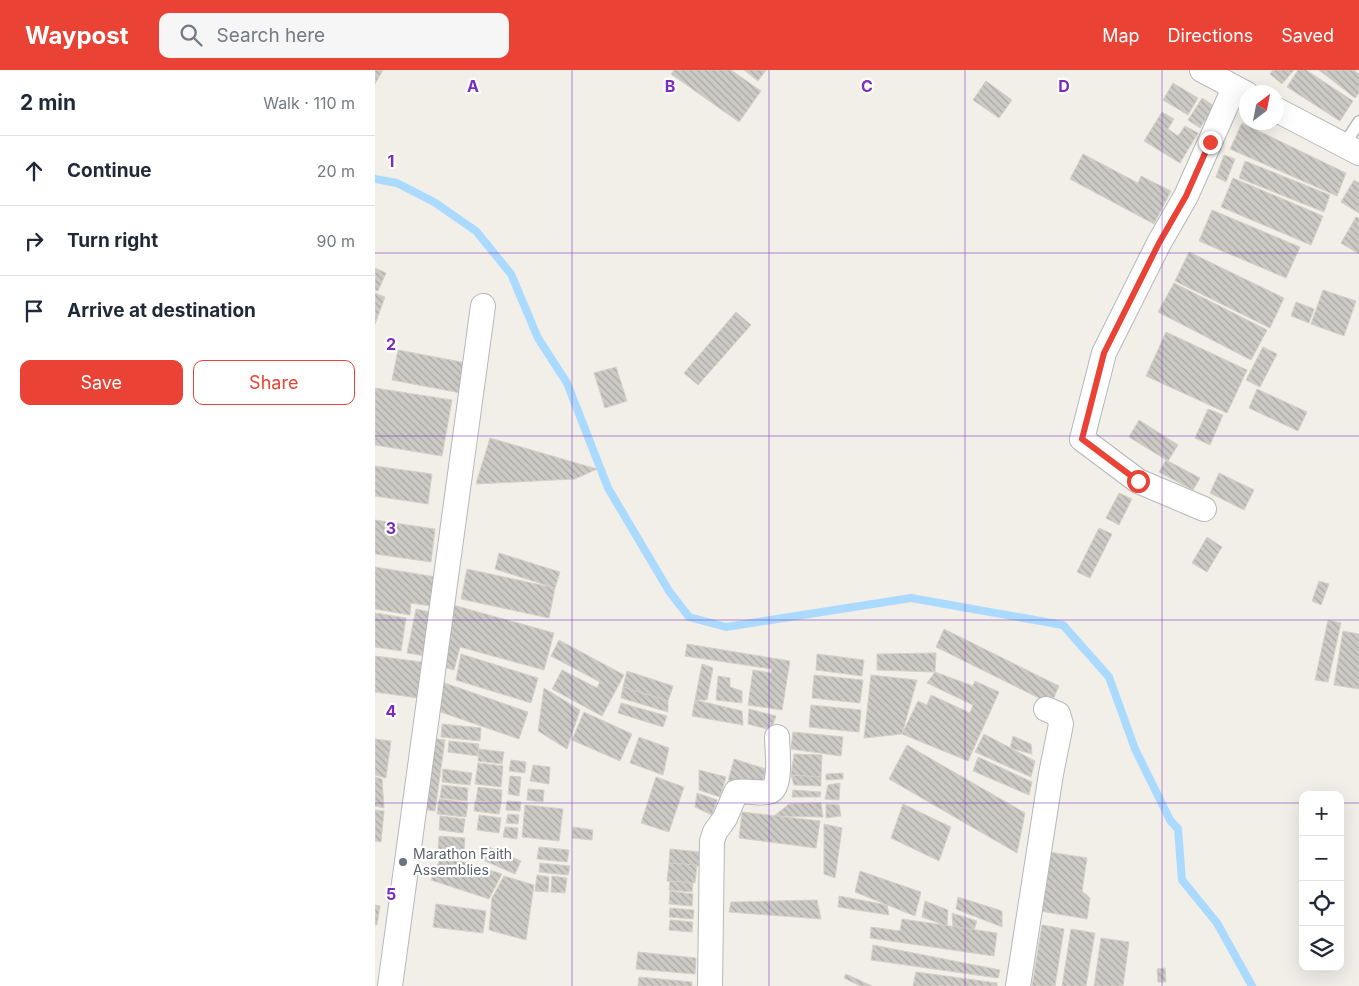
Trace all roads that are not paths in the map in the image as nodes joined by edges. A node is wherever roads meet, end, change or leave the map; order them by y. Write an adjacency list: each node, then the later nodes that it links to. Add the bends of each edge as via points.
1 (1202, 70): 2 (street)
2 (1239, 90)
3 (1239, 95): 8 (street, via 1104,353 1082,439 1138,481)
4 (1284, 114): 6 (street)
5 (1359, 122): 6 (lane)
6 (1351, 149)
7 (483, 306): 11 (street)
8 (1204, 509)
9 (1046, 709): 13 (street, via 1058,714 1061,724)
10 (777, 737): 12 (street, via 778,778 775,786 768,792 736,792 712,841)
11 (390, 986)
12 (710, 986)
13 (1018, 986)

